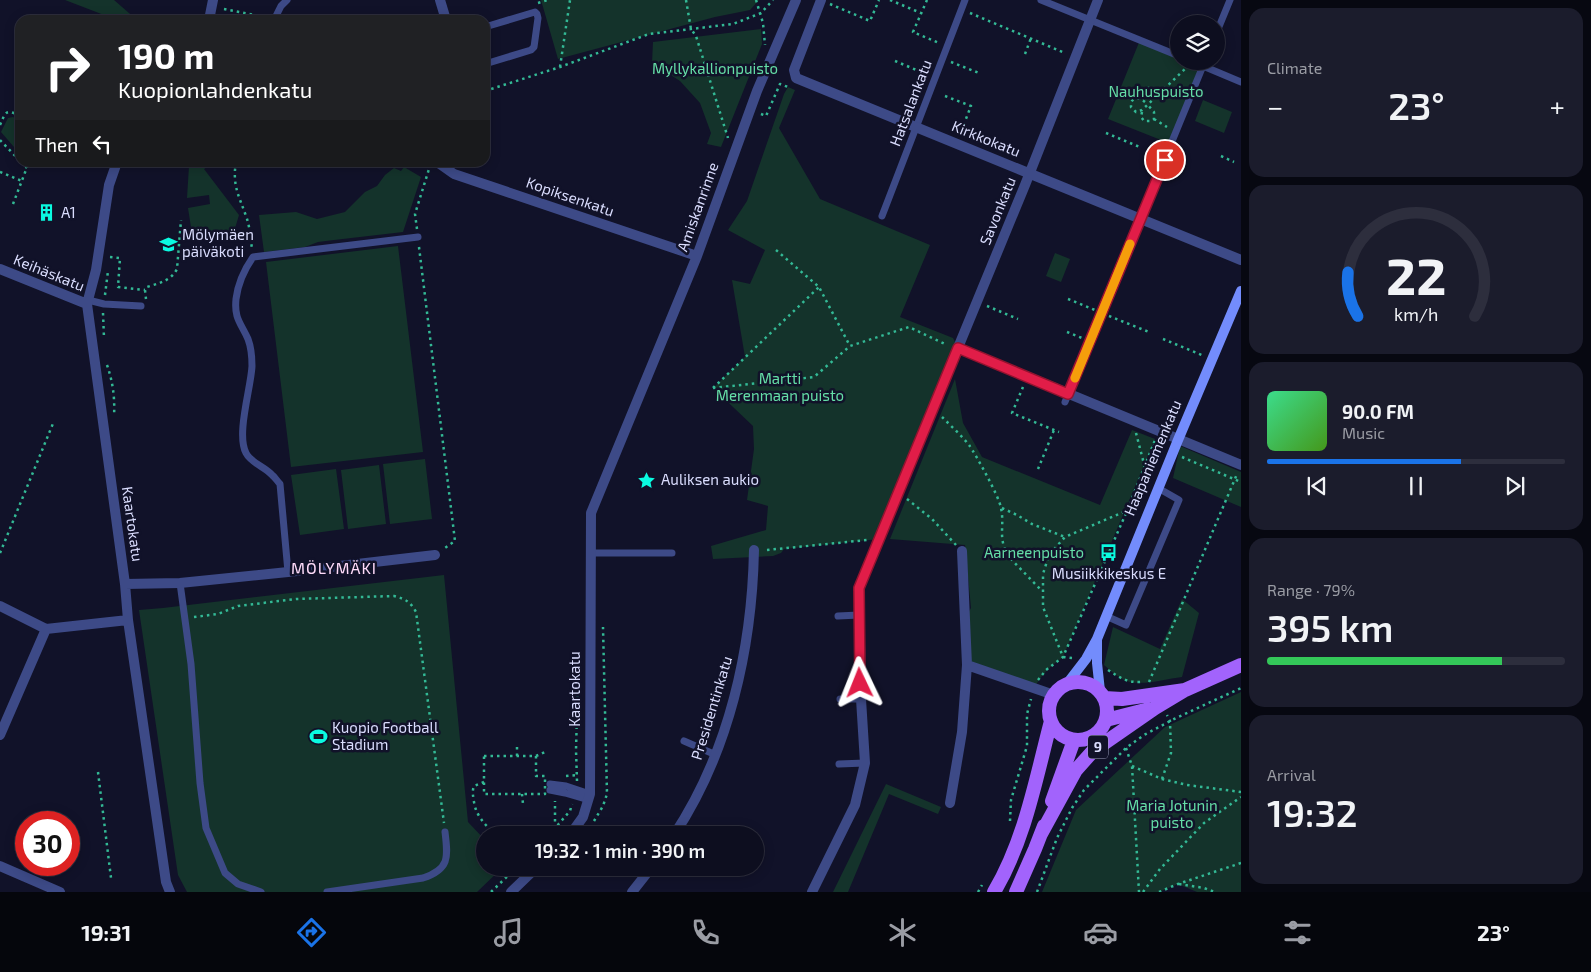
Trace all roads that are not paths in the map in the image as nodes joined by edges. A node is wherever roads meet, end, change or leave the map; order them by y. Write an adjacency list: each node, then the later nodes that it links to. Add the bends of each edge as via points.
1 (213, 0): 10 (street)
2 (287, 0): 11 (lane)
3 (440, 0): 12 (street)
4 (796, 0): 28 (street, Amiskanrinne, via 758,91)
5 (965, 0): 21 (lane, Hatsalankatu)
6 (1041, 0): 14 (lane)
7 (1098, 0): 14 (street, Savonkatu)
8 (1230, 0): 13 (lane)
9 (825, 2): 21 (street, Kirkkokatu, via 794,70 796,78)
10 (210, 15)
11 (277, 15)
12 (444, 15)
13 (1224, 15)
14 (1090, 20): 16 (lane); 24 (street, Savonkatu)
15 (490, 26): 17 (lane, via 535,12 538,14 534,47)
16 (1170, 52)
17 (490, 62)
18 (1202, 70): 26 (lane)
19 (1216, 70): 20 (lane)
20 (1241, 82)
21 (917, 127): 24 (street, Kirkkokatu); 25 (lane, Hatsalankatu)
22 (116, 167): 32 (street, Kaartokatu, via 109,185)
23 (436, 167): 28 (street, Kopiksenkatu)
24 (1030, 174): 26 (street, Kirkkokatu); 34 (street, Savonkatu)
25 (882, 216)
26 (1140, 219): 29 (street, Kirkkokatu); 35 (lane)
27 (418, 237): 45 (lane, via 253,257 244,270 238,287 236,316 248,339 252,364 242,427 243,443 246,454 280,484)
28 (697, 256): 39 (street, Amiskanrinne, via 591,513)
29 (1241, 260)
30 (0, 269): 32 (street, Keihäskatu)
31 (1241, 291): 36 (main road, Haapaniemenkatu)
32 (88, 302): 33 (lane); 47 (street, Kaartokatu)
33 (141, 306)
34 (954, 347): 35 (street); 49 (street, Savonkatu, via 933,409 859,588)
35 (1066, 398): 36 (street)
36 (1178, 440): 37 (street); 38 (main road, Haapaniemenkatu)
37 (1241, 465)
38 (1158, 488): 51 (main road, Haapaniemenkatu); 51 (lane, via 1179,500 1126,625)
39 (590, 538): 42 (street, Kaartokatu)
40 (754, 550): 68 (street, Presidentinkatu, via 741,671)
41 (962, 551): 55 (street)
42 (590, 553): 43 (lane); 72 (street, Kaartokatu)
43 (672, 553)
44 (435, 555): 45 (street)
45 (288, 572): 46 (street)
46 (180, 583): 47 (street); 84 (lane, via 206,828 225,873 238,884)
47 (125, 584): 52 (street, Kaartokatu)
48 (0, 606): 53 (street)
49 (859, 615): 50 (lane); 61 (street, Savonkatu)
50 (838, 616)
51 (1106, 616): 54 (main road, Haapaniemenkatu)
52 (128, 620): 53 (street); 83 (street, Kaartokatu)
53 (46, 630): 65 (street)
54 (1097, 639): 57 (main road, Haapaniemenkatu); 58 (main road, Haapaniemenkatu)
55 (967, 665): 59 (street); 73 (street, via 962,732)
56 (1241, 665): 62 (main road, 9)
57 (1066, 685): 58 (main road, 9, via 1087,683); 59 (main road)
58 (1102, 694): 62 (main road, 9, via 1122,700); 63 (main road, 9)
59 (1054, 695): 64 (main road, via 1049,706)
60 (840, 699): 61 (lane)
61 (861, 700): 69 (street, Savonkatu)
62 (1158, 702): 63 (main road, 9); 77 (main road, 9, via 1085,759)
63 (1106, 720): 66 (main road, 9, via 1095,735)
64 (1051, 721): 66 (main road, 9, via 1058,732); 81 (main road, via 1014,851)
65 (0, 735)
66 (1074, 740): 77 (main road, 9)
67 (684, 741): 68 (lane)
68 (716, 755): 75 (street, Presidentinkatu)
69 (865, 763): 70 (lane); 88 (street, Savonkatu, via 855,805)
70 (839, 764)
71 (550, 787): 72 (lane, via 566,786)
72 (590, 797): 74 (street, Kaartokatu, via 584,817)
73 (950, 803)
74 (577, 826)
75 (680, 826)
76 (446, 832): 85 (lane, via 448,853 435,874)
77 (1041, 834): 89 (main road, 9)
78 (0, 866): 82 (street)
79 (528, 876): 86 (street)
80 (645, 876): 87 (street)
81 (989, 888)
82 (60, 892)
83 (170, 892)
84 (261, 892)
85 (327, 892)
86 (511, 892)
87 (632, 892)
88 (812, 892)
89 (1016, 892)

